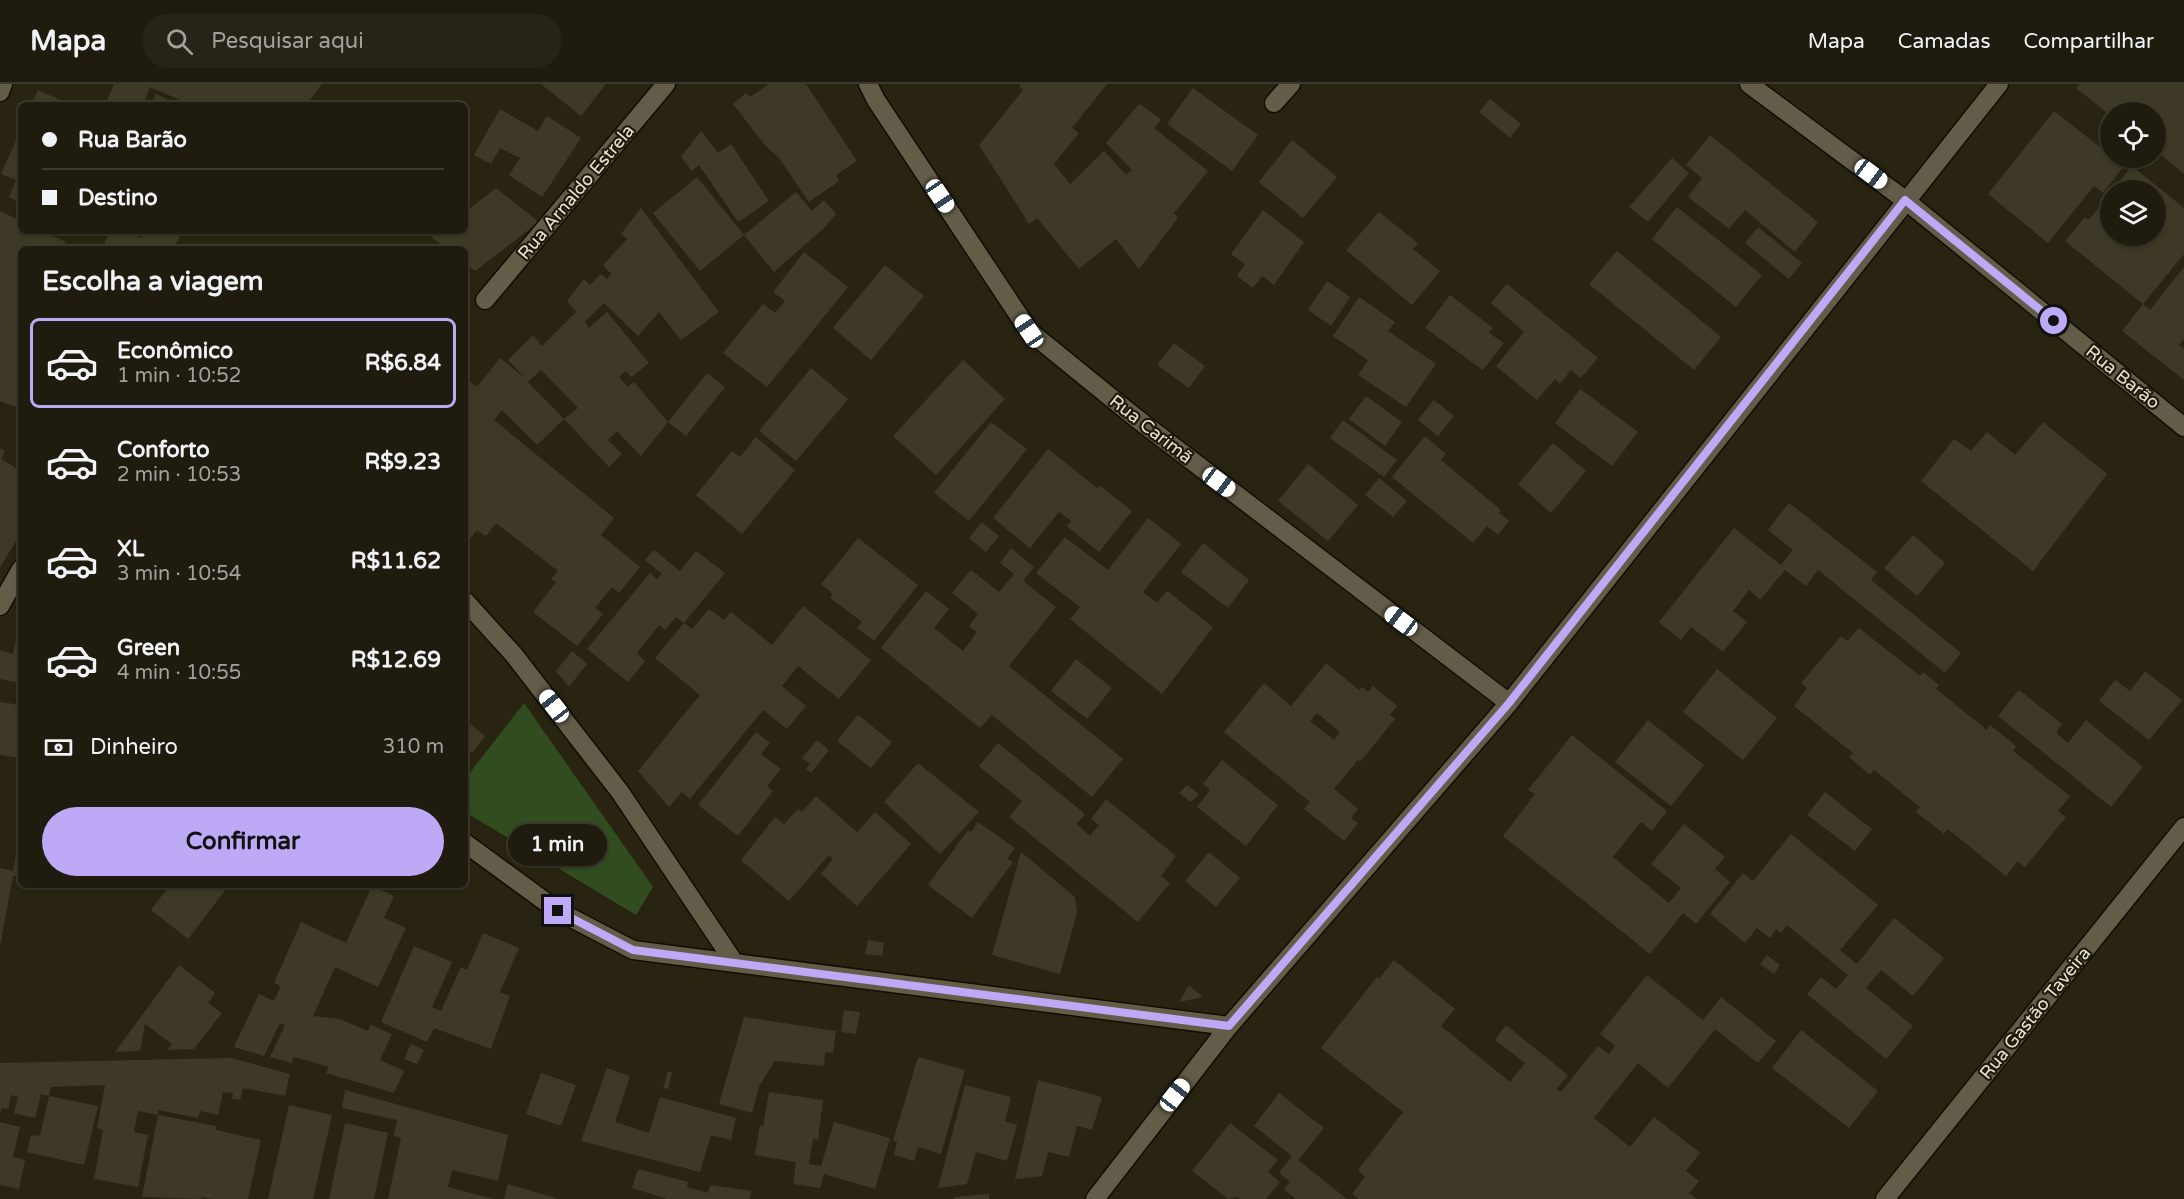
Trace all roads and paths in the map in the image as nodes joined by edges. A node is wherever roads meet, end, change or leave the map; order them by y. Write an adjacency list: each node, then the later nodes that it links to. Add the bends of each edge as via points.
1 (3, 84): 7 (street)
2 (666, 84): 10 (street, Rua Arnaldo Estrela)
3 (868, 84): 15 (street, Rua Carimã, via 1029,331 1136,418)
4 (1291, 84): 8 (street)
5 (1749, 84): 9 (street, Rua Barão)
6 (1999, 84): 9 (street)
7 (0, 92)
8 (1274, 103)
9 (1905, 200): 11 (street, Rua Barão); 15 (street)
10 (485, 300)
11 (2184, 427)
12 (18, 574): 14 (street)
13 (468, 604): 18 (street, via 514,655 620,792)
14 (0, 606)
15 (1509, 703): 19 (street)
16 (2184, 827): 21 (street, Rua Gastão Taveira)
17 (468, 845): 18 (street, via 558,911 633,950)
18 (734, 962): 19 (street)
19 (1229, 1026): 20 (street)
20 (1095, 1199)
21 (1885, 1199)

